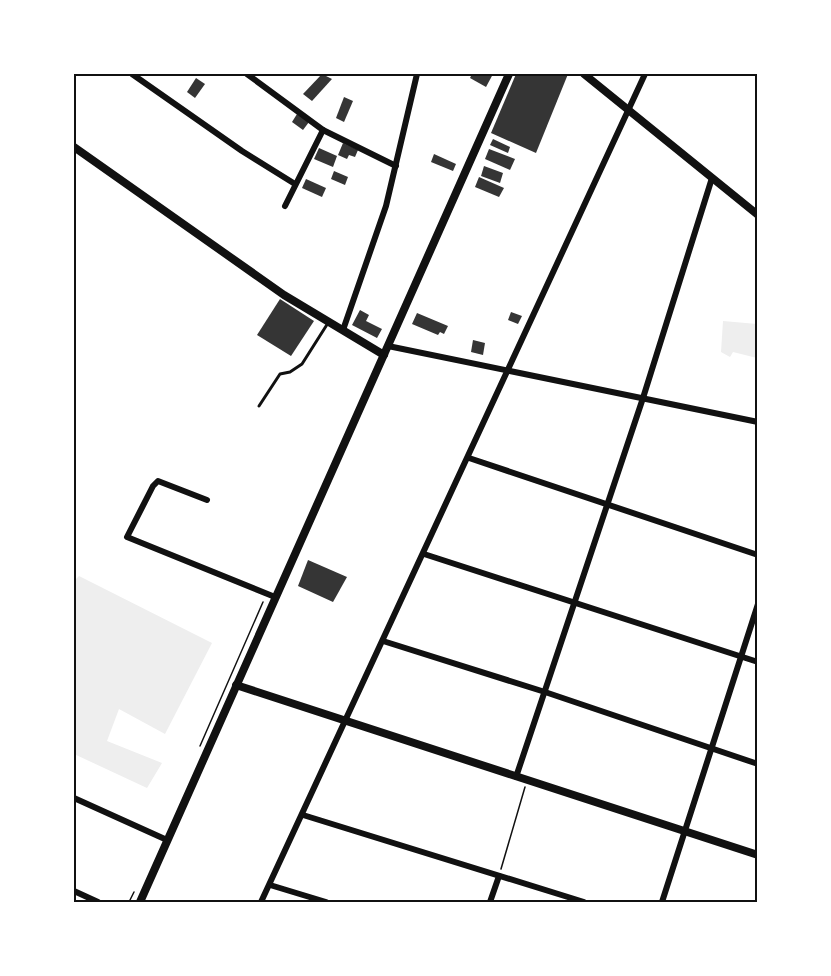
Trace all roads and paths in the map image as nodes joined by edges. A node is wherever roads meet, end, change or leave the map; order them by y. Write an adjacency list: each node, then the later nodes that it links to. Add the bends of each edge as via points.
1 (132, 74): 12 (street)
2 (248, 74): 8 (street)
3 (417, 74): 10 (street)
4 (509, 74): 17 (street)
5 (584, 74): 7 (street)
6 (645, 74): 7 (street)
7 (629, 110): 11 (street); 19 (street)
8 (323, 130): 10 (street); 12 (street)
9 (74, 147): 15 (street, via 284,295)
10 (396, 166): 16 (street)
11 (712, 178): 14 (street); 20 (street)
12 (295, 184): 13 (street)
13 (285, 206)
14 (758, 214)
15 (329, 321): 16 (street); 21 (lane, via 302,364 280,374)
16 (343, 330): 18 (street)
17 (388, 346): 18 (street); 19 (street)
18 (384, 354): 28 (street)
19 (509, 371): 20 (street); 23 (street)
20 (643, 398): 22 (street); 25 (street)
21 (259, 406)
22 (758, 422)
23 (469, 458): 25 (street); 26 (street)
24 (207, 500): 28 (street, via 158,481 127,537)
25 (606, 505): 27 (street); 29 (street)
26 (424, 554): 29 (street); 31 (street)
27 (758, 555)
28 (276, 597): 34 (street)
29 (575, 604): 32 (street); 35 (street)
30 (758, 604): 32 (street)
31 (383, 641): 35 (street); 36 (street)
32 (741, 657): 33 (street); 37 (street)
33 (758, 662)
34 (236, 685): 36 (street); 44 (street)
35 (545, 692): 37 (street); 39 (street)
36 (346, 721): 39 (street); 42 (street)
37 (711, 749): 38 (street); 43 (street)
38 (758, 764)
39 (516, 777): 40 (street)
40 (527, 780): 43 (street); 46 (path)
41 (74, 798): 44 (street)
42 (303, 815): 46 (street); 47 (street)
43 (684, 832): 45 (street); 55 (street)
44 (167, 840): 50 (street)
45 (758, 855)
46 (499, 876): 53 (street); 54 (street)
47 (270, 885): 51 (street); 52 (street)
48 (74, 891): 49 (street)
49 (98, 903)
50 (140, 903)
51 (261, 903)
52 (326, 903)
53 (490, 903)
54 (584, 903)
55 (662, 903)

